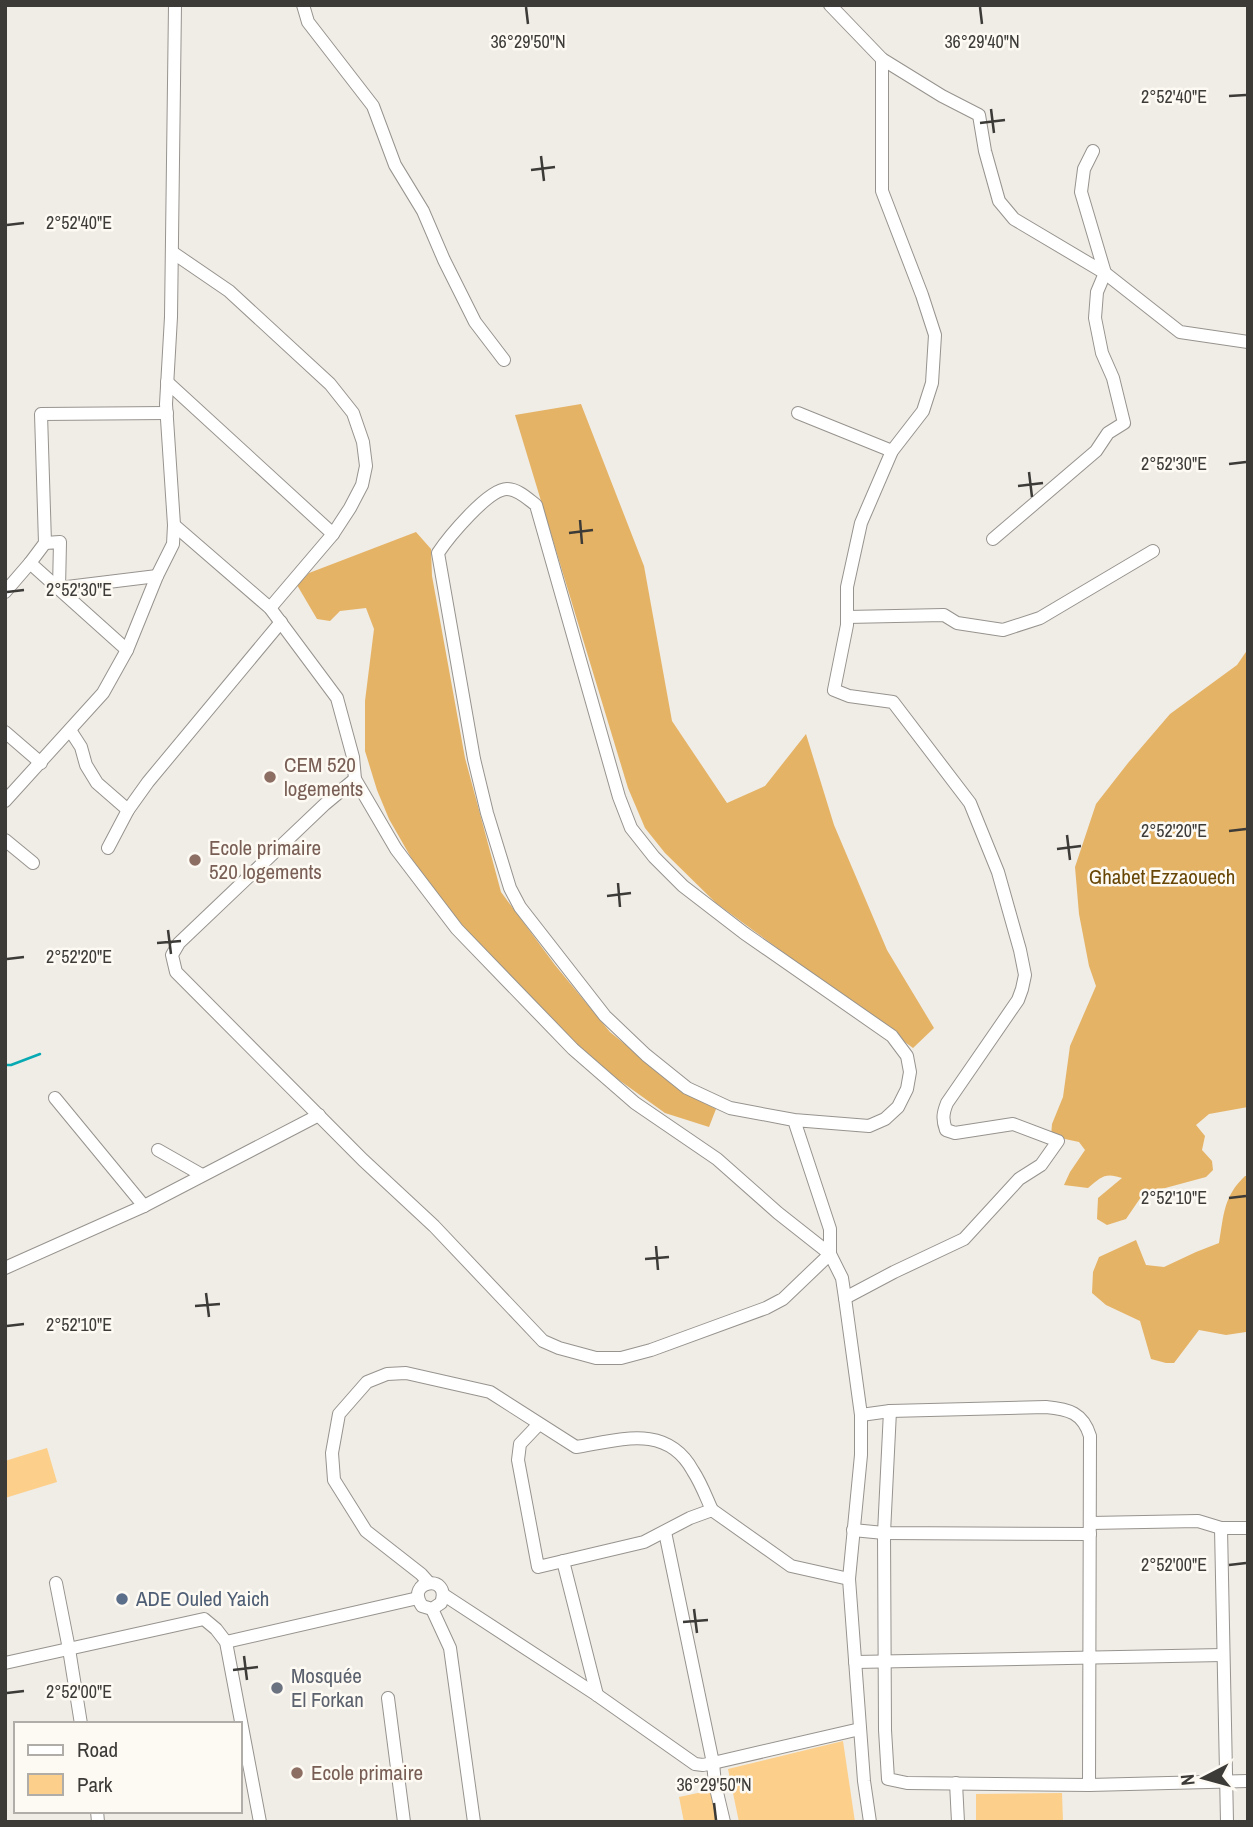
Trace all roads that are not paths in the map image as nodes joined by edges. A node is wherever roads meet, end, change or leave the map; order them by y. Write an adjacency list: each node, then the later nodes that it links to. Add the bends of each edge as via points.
1 (175, 5): 6 (street)
2 (303, 5): 9 (street, via 308,22 373,106 395,165 423,211 475,322)
3 (830, 5): 4 (street)
4 (882, 59): 7 (street, via 979,115 999,201 1014,219); 13 (street, via 882,191 935,335 932,383 923,411)
5 (1093, 151): 7 (street, via 1084,169 1081,192)
6 (172, 252): 10 (street); 15 (street, via 229,291 330,384 353,413 366,466 362,485)
7 (1105, 273): 8 (street, via 1180,332); 16 (street, via 1097,292 1095,318 1124,423)
8 (1248, 342)
9 (504, 359)
10 (167, 382): 11 (street); 15 (street)
11 (167, 413): 14 (street); 17 (street, via 41,414)
12 (798, 413): 13 (street)
13 (892, 451): 24 (street, via 860,523 847,587)
14 (174, 525): 20 (street, via 173,544); 23 (street)
15 (332, 534): 23 (street)
16 (993, 539)
17 (44, 543): 19 (street); 21 (street, via 60,542)
18 (1153, 551): 24 (street, via 1040,618 1003,630 957,623 944,615)
19 (30, 563): 21 (street); 22 (street)
20 (157, 576): 21 (street); 26 (street)
21 (59, 588): 26 (street)
22 (5, 592)
23 (270, 608): 25 (street)
24 (847, 617): 44 (street, via 834,690 893,702 970,803 998,872 1025,975 1018,1000 947,1103 942,1121 946,1130 955,1133 1013,1124 1058,1141 1041,1165 1019,1180 964,1239)
25 (281, 622): 30 (street, via 337,698); 32 (street)
26 (127, 650): 27 (street, via 103,693)
27 (70, 730): 29 (street); 32 (street, via 97,783)
28 (5, 732): 29 (street)
29 (41, 763): 31 (street)
30 (355, 779): 37 (street, via 179,943 172,955 176,972); 42 (street, via 396,849 457,929 573,1049 635,1103 717,1159)
31 (5, 801)
32 (128, 810): 34 (street)
33 (7, 845): 35 (street)
34 (108, 848)
35 (33, 863)
36 (55, 1098): 41 (street)
37 (319, 1115): 40 (street); 42 (street, via 434,1226 543,1341 559,1348 596,1358 621,1358 651,1350 766,1308)
38 (794, 1120): 38 (street, via 730,1108 687,1088 666,1071 605,1016 510,888 474,759 438,553 496,492 508,489 536,505 631,828 683,886 892,1036 907,1056 907,1089 885,1119 869,1126); 42 (street, via 830,1229)
39 (158, 1150): 40 (street)
40 (202, 1175): 41 (street)
41 (144, 1206): 43 (street)
42 (830, 1254): 44 (street, via 842,1278)
43 (5, 1268)
44 (845, 1298): 46 (street)
45 (890, 1411): 46 (street); 49 (street, via 1046,1407 1072,1412 1085,1423 1090,1437); 54 (street)
46 (861, 1415): 52 (street)
47 (539, 1424): 48 (street, via 576,1447 634,1437 660,1440 680,1452 693,1469); 55 (street, via 520,1444 517,1460 538,1567); 58 (street, via 490,1392 406,1373 367,1382 339,1414 332,1453 334,1480 366,1531)
48 (712, 1510): 53 (street); 56 (street, via 791,1566)
49 (1090, 1528): 50 (street, via 1198,1521); 54 (street); 65 (street)
50 (1221, 1528): 51 (street); 64 (street)
51 (1248, 1528)
52 (853, 1530): 54 (street); 56 (street)
53 (665, 1532): 55 (street, via 644,1542); 75 (street)
54 (884, 1533): 66 (street)
55 (563, 1561): 69 (street)
56 (849, 1579): 67 (street)
57 (56, 1583): 63 (street)
58 (429, 1583): 59 (street, via 440,1587); 60 (street, via 419,1590)
59 (444, 1595): 61 (street, via 442,1603); 69 (street)
60 (418, 1598): 61 (street, via 422,1606); 62 (street)
61 (432, 1609): 84 (street, via 450,1648)
62 (226, 1642): 63 (street, via 204,1619); 72 (street)
63 (69, 1648): 68 (street); 71 (street)
64 (1223, 1655): 65 (street); 79 (street)
65 (1090, 1658): 66 (street); 81 (street)
66 (886, 1661): 67 (street); 76 (street)
67 (855, 1662): 74 (street)
68 (5, 1663)
69 (597, 1695): 75 (street, via 695,1764)
70 (388, 1698): 83 (street)
71 (81, 1722)
72 (241, 1722)
73 (242, 1727): 82 (street)
74 (860, 1729): 75 (street); 77 (street)
75 (713, 1763): 85 (street)
76 (888, 1779): 77 (street); 80 (street)
77 (864, 1781): 86 (street)
78 (1248, 1781): 79 (street)
79 (1226, 1782): 81 (street); 88 (street)
80 (956, 1783): 81 (street); 87 (street)
81 (1089, 1785)
82 (260, 1822)
83 (404, 1822)
84 (474, 1822)
85 (724, 1822)
86 (870, 1822)
87 (958, 1822)
88 (1227, 1822)

